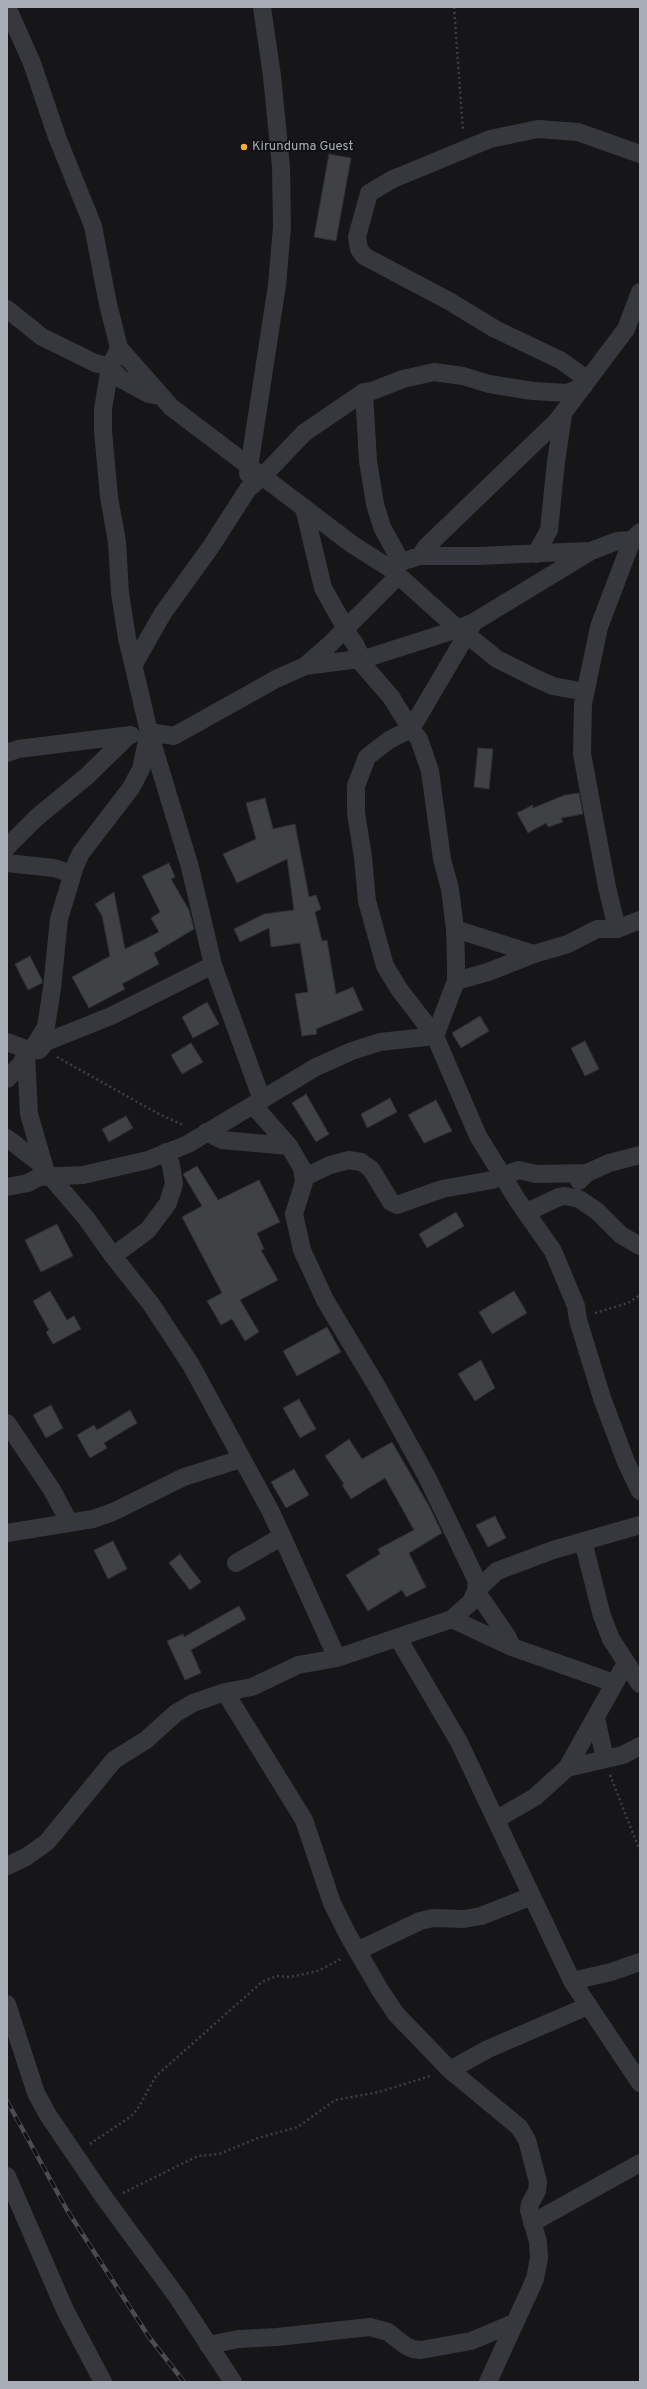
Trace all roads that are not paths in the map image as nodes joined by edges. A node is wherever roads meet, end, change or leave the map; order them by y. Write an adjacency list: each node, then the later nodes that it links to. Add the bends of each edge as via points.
1 (7, 7): 6 (street, via 32,63 57,137 93,226)
2 (262, 7): 12 (street, via 279,144 282,227 277,285)
3 (640, 154): 8 (street, via 578,132 538,130 490,140 393,179 372,191 367,197 359,228 359,249 364,256 449,301 495,329 560,360 580,374)
4 (640, 292): 8 (street, via 626,329)
5 (7, 310): 7 (street, via 42,337 95,363)
6 (119, 348): 7 (street); 10 (street)
7 (110, 367): 10 (street, via 121,379 134,387); 24 (street, via 103,409 104,450 117,542 120,593)
8 (584, 386): 9 (street, via 567,393 533,391 434,372); 11 (street)
9 (364, 392): 13 (street, via 304,433); 20 (street, via 374,504)
10 (163, 397): 12 (street, via 171,406)
11 (563, 415): 18 (street, via 549,530); 19 (street, via 426,547)
12 (248, 464): 13 (street); 14 (street)
13 (264, 476): 14 (street); 15 (street)
14 (248, 489): 24 (street, via 163,613)
15 (304, 508): 20 (street, via 372,558); 22 (street, via 324,588)
16 (637, 536): 17 (street); 26 (street, via 599,628)
17 (591, 551): 18 (street); 21 (street)
18 (536, 554): 19 (street)
19 (420, 556): 20 (street)
20 (396, 569): 21 (street); 22 (street)
21 (466, 628): 23 (street); 26 (street, via 498,659 553,686); 27 (street, via 464,642)
22 (345, 629): 23 (street, via 356,644); 25 (street)
23 (360, 659): 25 (street); 27 (street, via 391,697)
24 (134, 664): 28 (street)
25 (305, 666): 28 (street, via 276,679 174,736)
26 (585, 692): 36 (street, via 582,754 606,887)
27 (411, 729): 35 (street, via 419,739 430,771); 40 (street, via 389,740 368,757 356,786 356,813 367,901 385,966)
28 (149, 732): 29 (street); 33 (street, via 138,775 119,806 82,854); 38 (street, via 190,867)
29 (129, 735): 30 (street); 31 (street)
30 (7, 753)
31 (7, 847)
32 (7, 863): 33 (street, via 54,868)
33 (72, 874): 42 (street, via 59,919 46,1027)
34 (640, 920): 36 (street)
35 (455, 929): 37 (street); 39 (street)
36 (617, 929): 37 (street, via 597,929 568,944)
37 (534, 954): 39 (street)
38 (213, 965): 42 (street, via 112,1016 46,1042); 44 (street)
39 (456, 981): 40 (street)
40 (435, 1036): 44 (street, via 380,1042 352,1051 316,1067); 51 (street, via 478,1136)
41 (7, 1042): 42 (street)
42 (32, 1051): 43 (street); 52 (street, via 29,1114)
43 (7, 1079)
44 (257, 1103): 45 (street); 47 (street)
45 (206, 1132): 47 (street, via 222,1140); 48 (street, via 188,1144)
46 (7, 1138): 52 (street, via 38,1162)
47 (289, 1146): 53 (street)
48 (166, 1152): 52 (street, via 118,1169 83,1175); 58 (street, via 174,1184 168,1203 148,1230)
49 (640, 1155): 50 (street, via 609,1163)
50 (586, 1173): 51 (street, via 536,1174 519,1170); 55 (street)
51 (502, 1175): 53 (street, via 492,1180 442,1190 397,1205 391,1202 372,1169 361,1162 349,1160); 56 (street)
52 (48, 1176): 54 (street); 58 (street, via 86,1218)
53 (305, 1176): 68 (street, via 294,1214 302,1250 325,1300 379,1390 440,1501 477,1580)
54 (7, 1187)
55 (559, 1197): 56 (street); 57 (street, via 579,1199 621,1235)
56 (527, 1212): 61 (street, via 553,1250 576,1306 602,1398)
57 (640, 1246)
58 (113, 1256): 60 (street, via 152,1304 222,1420)
59 (7, 1423): 62 (street, via 52,1490)
60 (241, 1459): 62 (street, via 184,1477 93,1519); 65 (street, via 271,1512)
61 (640, 1491)
62 (69, 1522): 64 (street)
63 (640, 1525): 66 (street)
64 (7, 1533)
65 (282, 1538): 67 (street); 72 (street)
66 (583, 1541): 68 (street, via 497,1571); 73 (street, via 602,1616)
67 (236, 1563)
68 (476, 1591): 69 (street, via 472,1602); 71 (street)
69 (452, 1619): 70 (street); 71 (street)
70 (398, 1638): 72 (street); 81 (street, via 459,1742)
71 (512, 1647): 74 (street)
72 (337, 1658): 76 (street, via 298,1666 252,1687)
73 (626, 1663): 74 (street); 75 (street)
74 (614, 1683): 77 (street)
75 (640, 1684)
76 (225, 1692): 82 (street, via 193,1702 176,1713 151,1736 114,1760 47,1842 26,1857); 84 (street, via 304,1820 332,1903)
77 (596, 1718): 79 (street); 80 (street)
78 (640, 1746): 79 (street, via 623,1755)
79 (605, 1759): 80 (street)
80 (567, 1768): 81 (street, via 535,1797)
81 (497, 1819): 83 (street)
82 (7, 1866)
83 (532, 1896): 84 (street, via 481,1916 420,1921); 86 (street)
84 (356, 1951): 89 (street, via 396,2014)
85 (640, 1962): 86 (street, via 611,1972)
86 (572, 1980): 88 (street)
87 (7, 2004): 95 (street, via 36,2093 74,2154 178,2298)
88 (588, 2006): 89 (street, via 495,2046); 90 (street)
89 (450, 2070): 93 (street, via 519,2128 527,2140 538,2182 537,2191 530,2204)
90 (640, 2083)
91 (640, 2162): 93 (street)
92 (7, 2176): 96 (street, via 65,2310)
93 (532, 2223): 94 (street, via 538,2242 536,2279)
94 (514, 2323): 95 (street, via 471,2341 422,2350 413,2349 388,2332 370,2327 239,2339); 98 (street)
95 (208, 2345): 97 (street)
96 (103, 2382)
97 (233, 2382)
98 (488, 2382)

